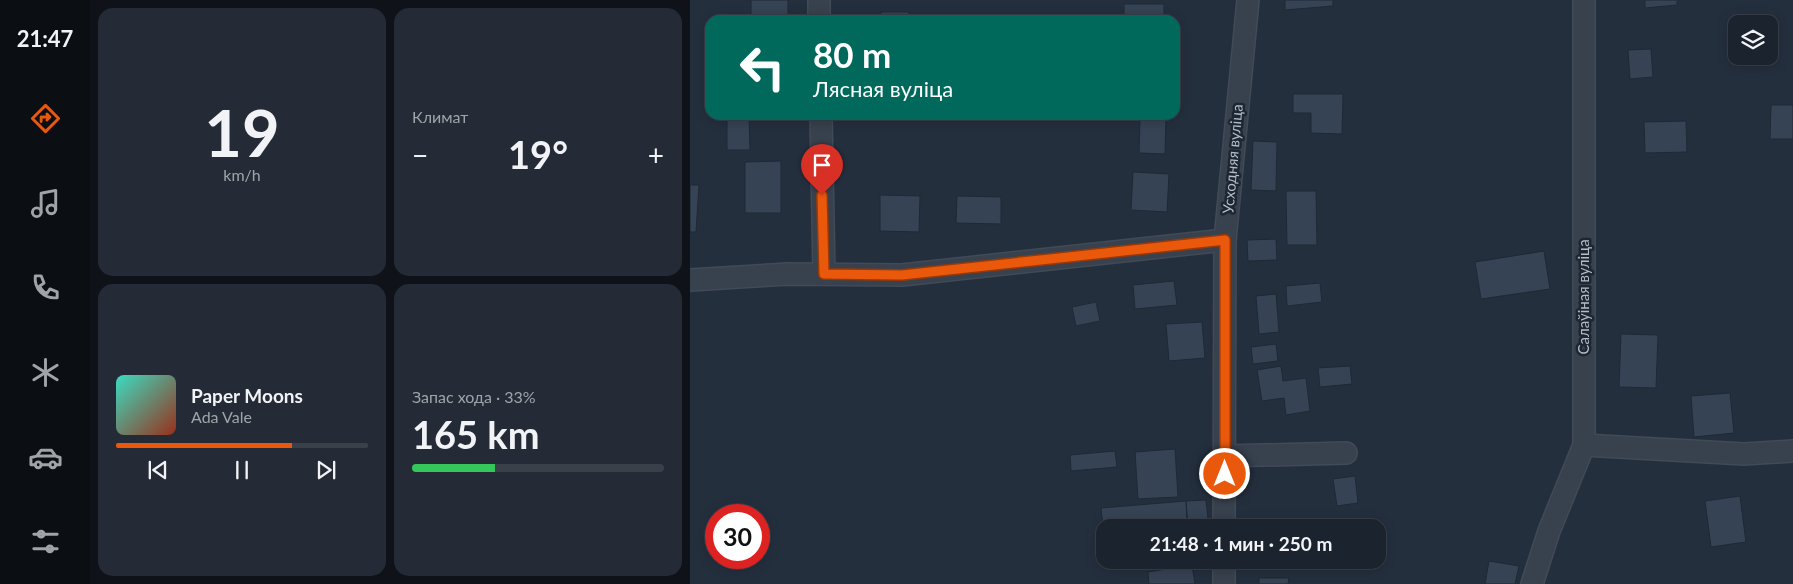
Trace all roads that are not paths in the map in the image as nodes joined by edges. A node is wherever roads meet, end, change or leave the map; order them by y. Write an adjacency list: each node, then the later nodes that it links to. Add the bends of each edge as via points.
1 (819, 0): 4 (street)
2 (1248, 0): 6 (street, Усходняя вуліца)
3 (1584, 0): 9 (street, Салаўіная вуліца)
4 (819, 15)
5 (821, 120): 7 (street)
6 (1225, 240): 7 (street, via 902,275); 12 (street, Усходняя вуліца)
7 (824, 274): 8 (street)
8 (690, 280)
9 (1584, 445): 10 (street, via 1744,454); 16 (street, Салаўіная вуліца, via 1549,531)
10 (1793, 451)
11 (1346, 453): 12 (street)
12 (1225, 456): 13 (street, Усходняя вуліца)
13 (1224, 519)
14 (1224, 569): 15 (street)
15 (1224, 584)
16 (1532, 584)

